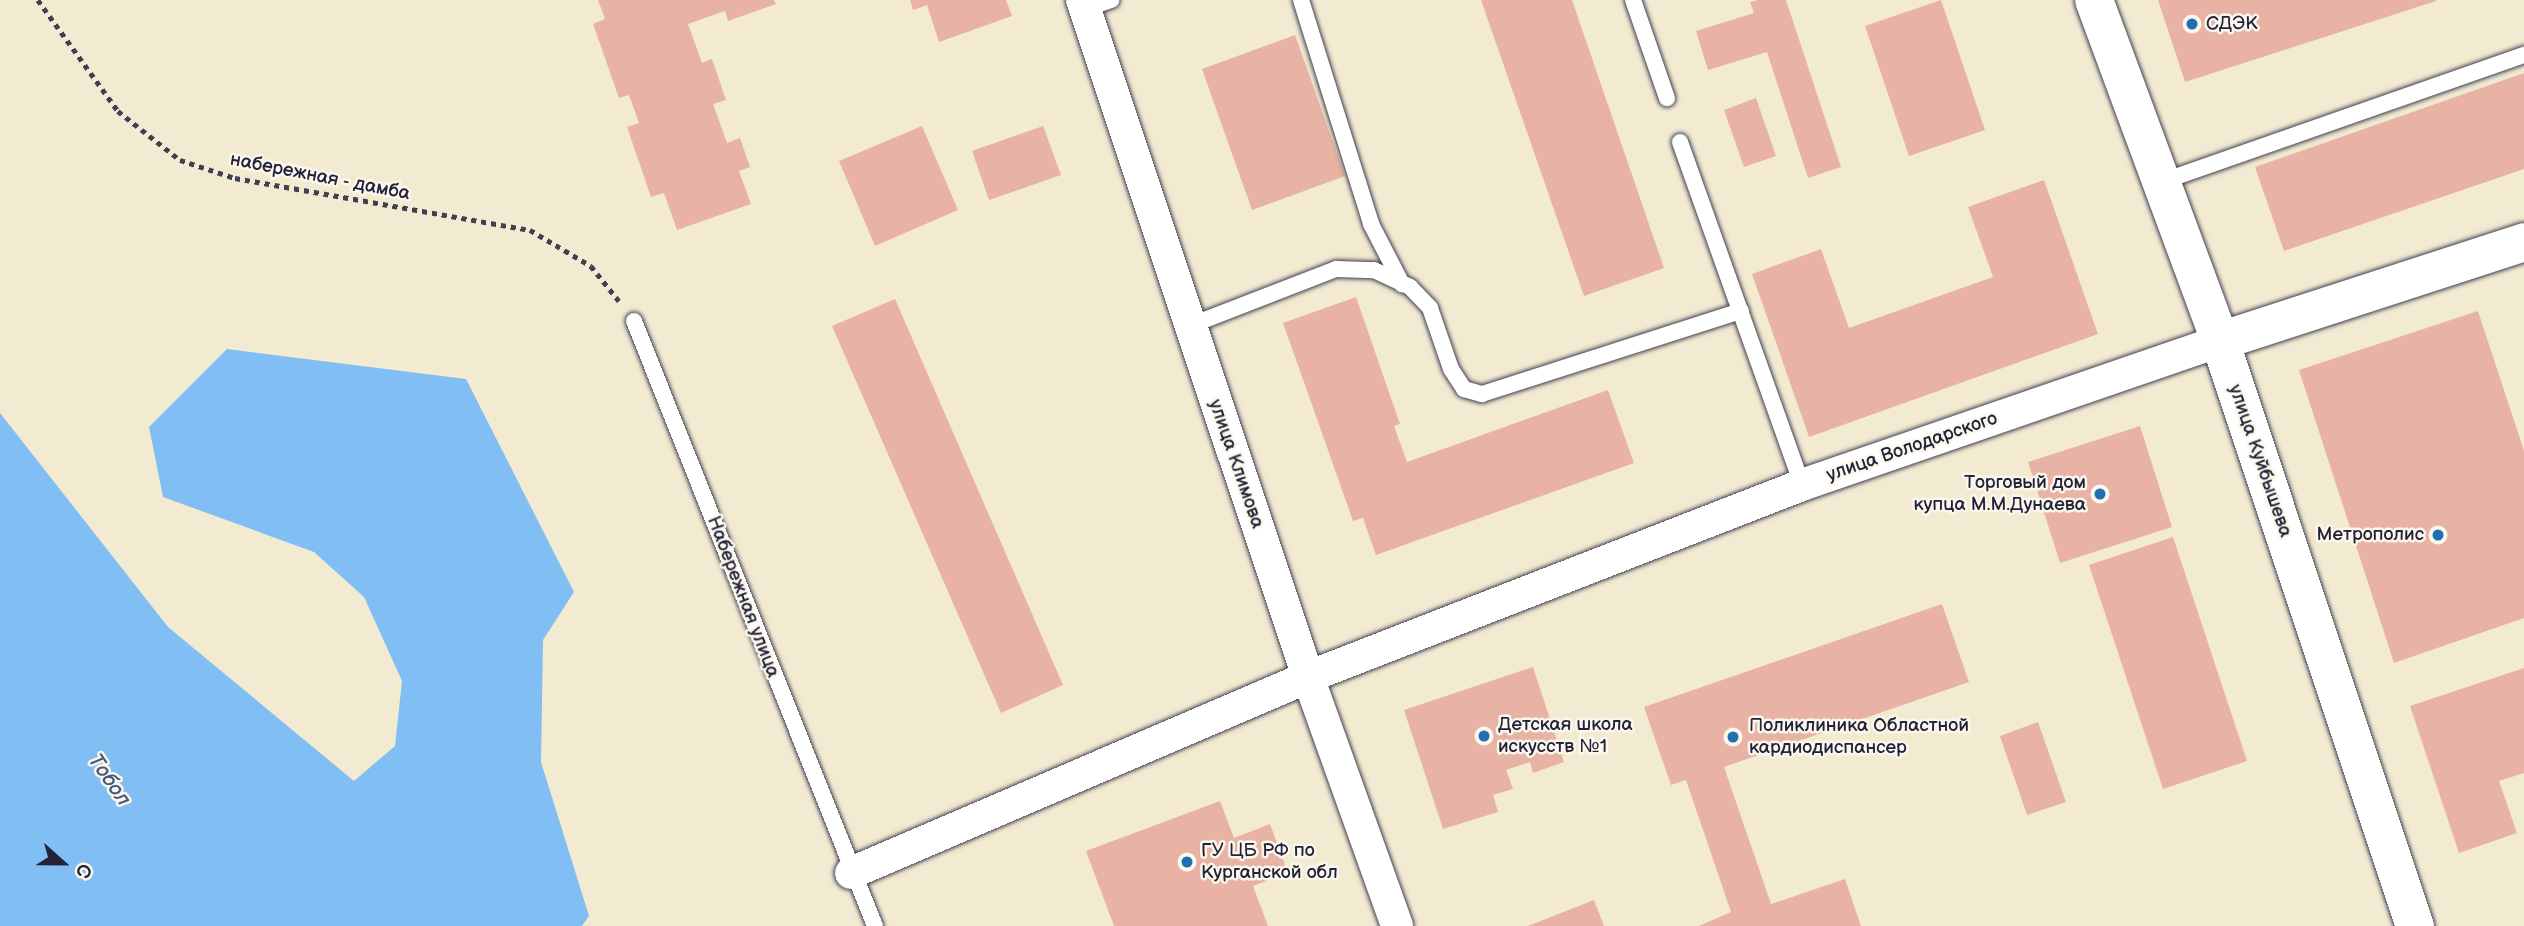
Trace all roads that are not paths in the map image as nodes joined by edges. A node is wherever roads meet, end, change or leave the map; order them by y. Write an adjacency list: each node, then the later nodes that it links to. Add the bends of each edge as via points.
1 (1301, 0): 10 (lane, via 1371,224)
2 (1633, 0): 6 (lane)
3 (2094, 0): 8 (main road, улица Куйбышева)
4 (1093, 3): 13 (street, улица Климова)
5 (2524, 55): 8 (lane)
6 (1667, 98)
7 (1681, 142): 11 (lane)
8 (2161, 182): 14 (main road, улица Куйбышева)
9 (2524, 242): 14 (main road, улица Володарского)
10 (1402, 284): 11 (lane, via 1430,308 1451,369 1464,389 1482,394); 13 (lane, via 1374,270 1336,269)
11 (1741, 311): 15 (lane)
12 (634, 321): 17 (lane, Набережная улица)
13 (1189, 326): 16 (street, улица Климова)
14 (2220, 341): 15 (street, улица Володарского); 20 (main road, улица Куйбышева)
15 (1802, 485): 16 (street, улица Володарского)
16 (1308, 677): 17 (street); 19 (street, улица Климова)
17 (851, 873): 18 (lane, Набережная улица)
18 (875, 926)
19 (1397, 926)
20 (2416, 926)

